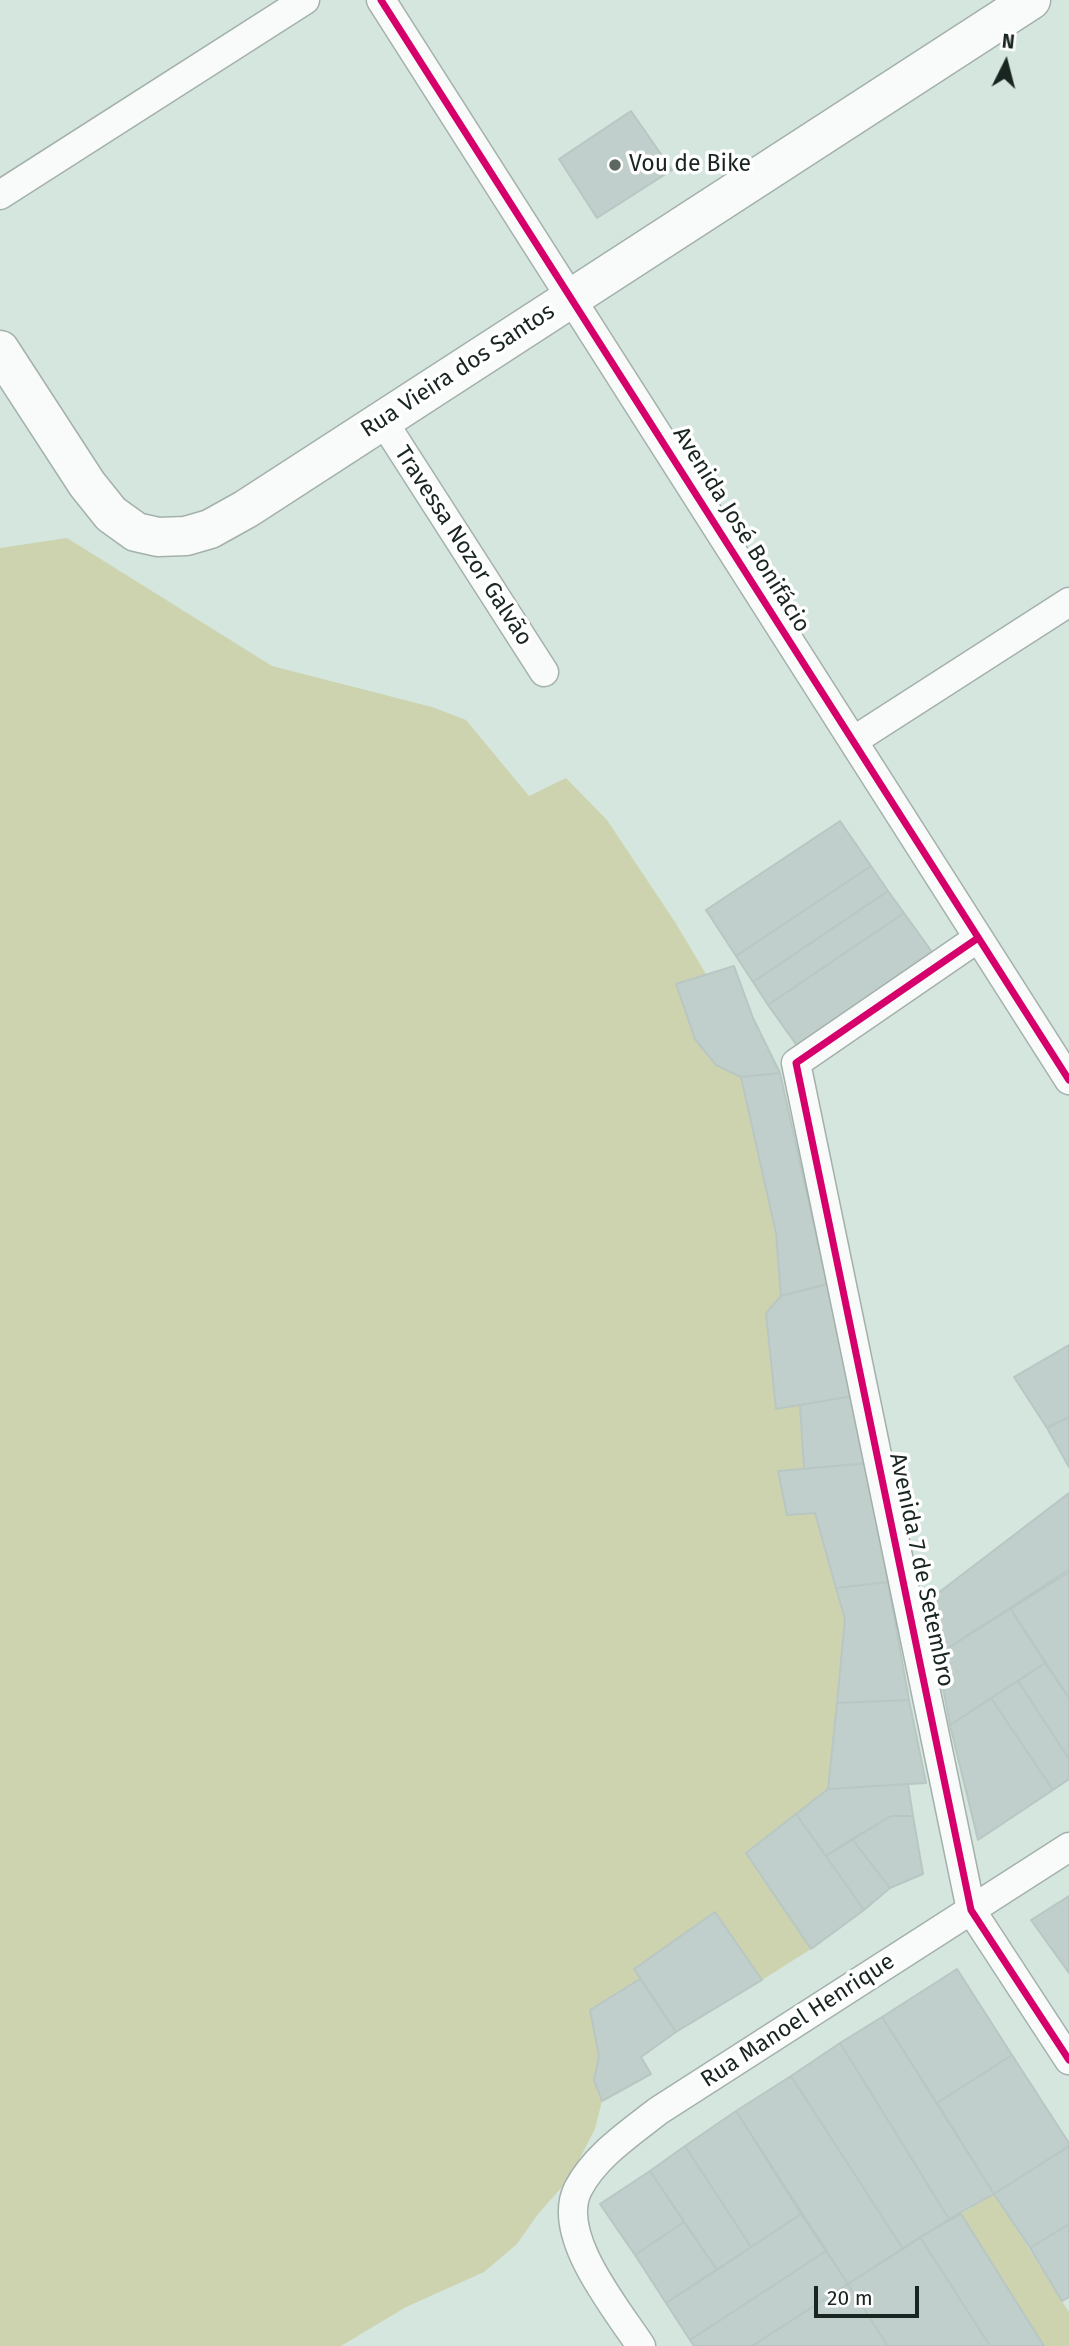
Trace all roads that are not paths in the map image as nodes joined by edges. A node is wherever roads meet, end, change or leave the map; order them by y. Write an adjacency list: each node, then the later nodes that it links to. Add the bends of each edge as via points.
1 (305, 0): 4 (street)
2 (381, 0): 5 (street, Avenida José Bonifácio)
3 (1031, 0): 5 (main road, Rua Vieira dos Santos)
4 (0, 195)
5 (571, 298): 7 (main road, Rua Vieira dos Santos); 10 (street, Avenida José Bonifácio)
6 (0, 350): 7 (main road, Rua Vieira dos Santos, via 111,514 136,532 159,537 210,529)
7 (383, 421): 9 (street, Travessa Nozor Galvão)
8 (1069, 602): 10 (street)
9 (544, 672)
10 (853, 741): 11 (street, Avenida José Bonifácio)
11 (978, 938): 12 (street, Avenida José Bonifácio); 14 (street, Avenida 7 de Setembro, via 796,1063)
12 (1069, 1080)
13 (1069, 1847): 14 (street, Rua Manoel Henrique)
14 (971, 1910): 15 (street, Avenida 7 de Setembro); 16 (street, Rua Manoel Henrique, via 658,2111 591,2170 573,2203 574,2230 587,2262)
15 (1069, 2060)
16 (641, 2346)

